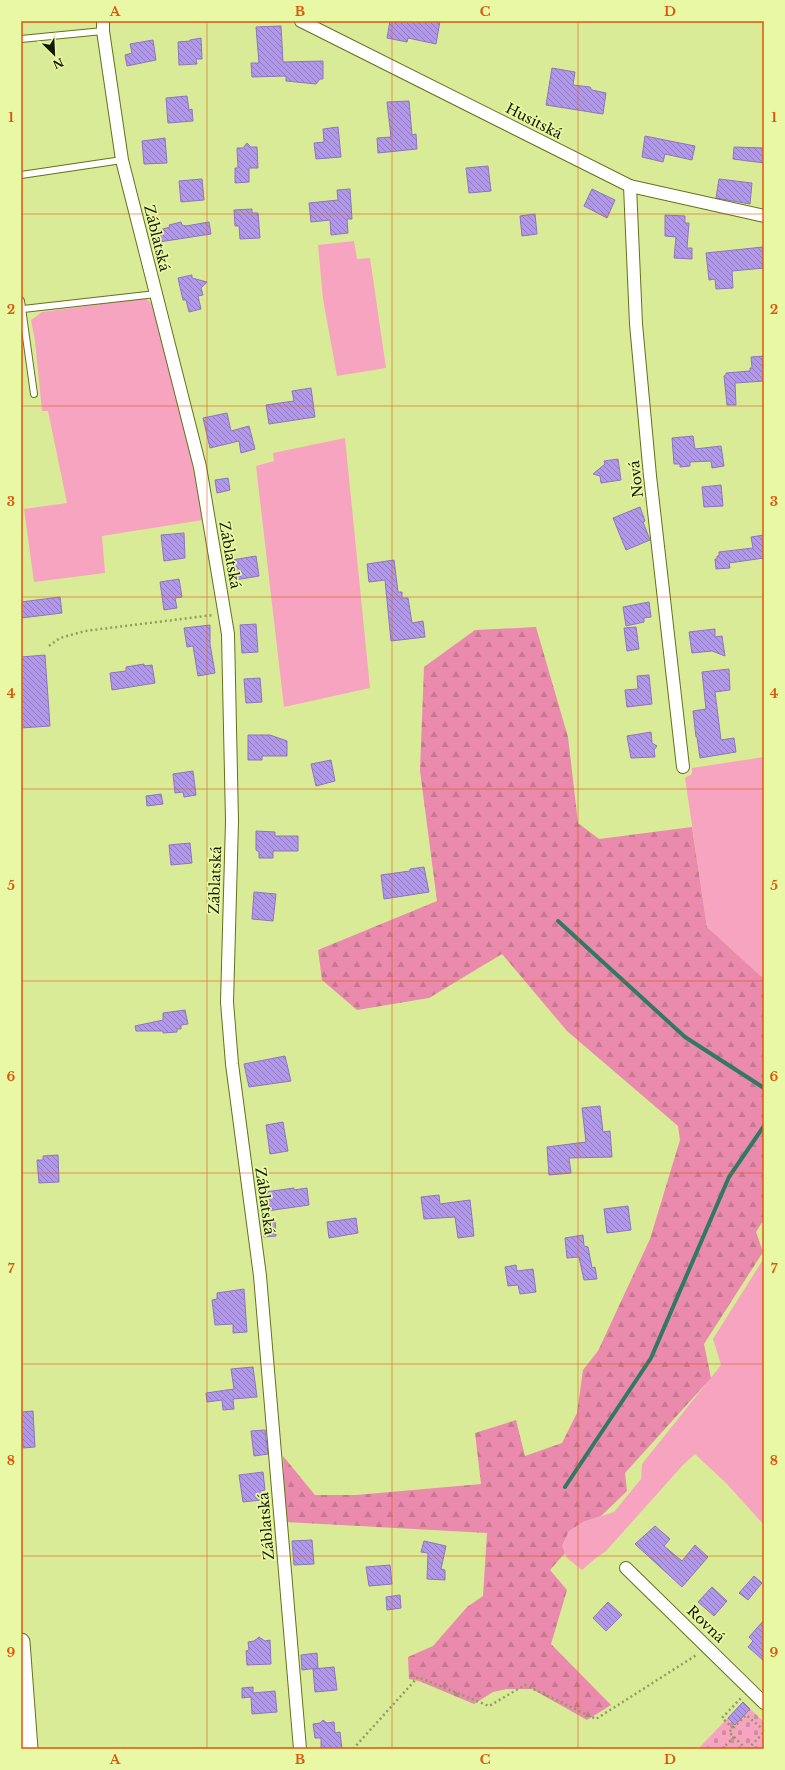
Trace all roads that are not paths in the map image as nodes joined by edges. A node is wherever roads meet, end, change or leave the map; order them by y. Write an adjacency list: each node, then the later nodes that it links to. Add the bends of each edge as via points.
1 (301, 21): 6 (street, Husitská)
2 (103, 26): 3 (lane); 4 (street, Záblatská)
3 (21, 39)
4 (122, 160): 5 (lane); 8 (street, Záblatská)
5 (21, 175)
6 (630, 186): 7 (street, Husitská); 12 (street, Nová, via 636,324 650,476)
7 (764, 216)
8 (156, 294): 10 (lane); 17 (street, Záblatská, via 200,467 228,634 232,821 227,1002 232,1064 260,1276)
9 (21, 301): 10 (lane)
10 (23, 310): 11 (lane)
11 (34, 394)
12 (684, 768)
13 (626, 1568): 15 (street, Rovná)
14 (21, 1642): 16 (main road)
15 (764, 1702)
16 (29, 1749)
17 (300, 1749)

